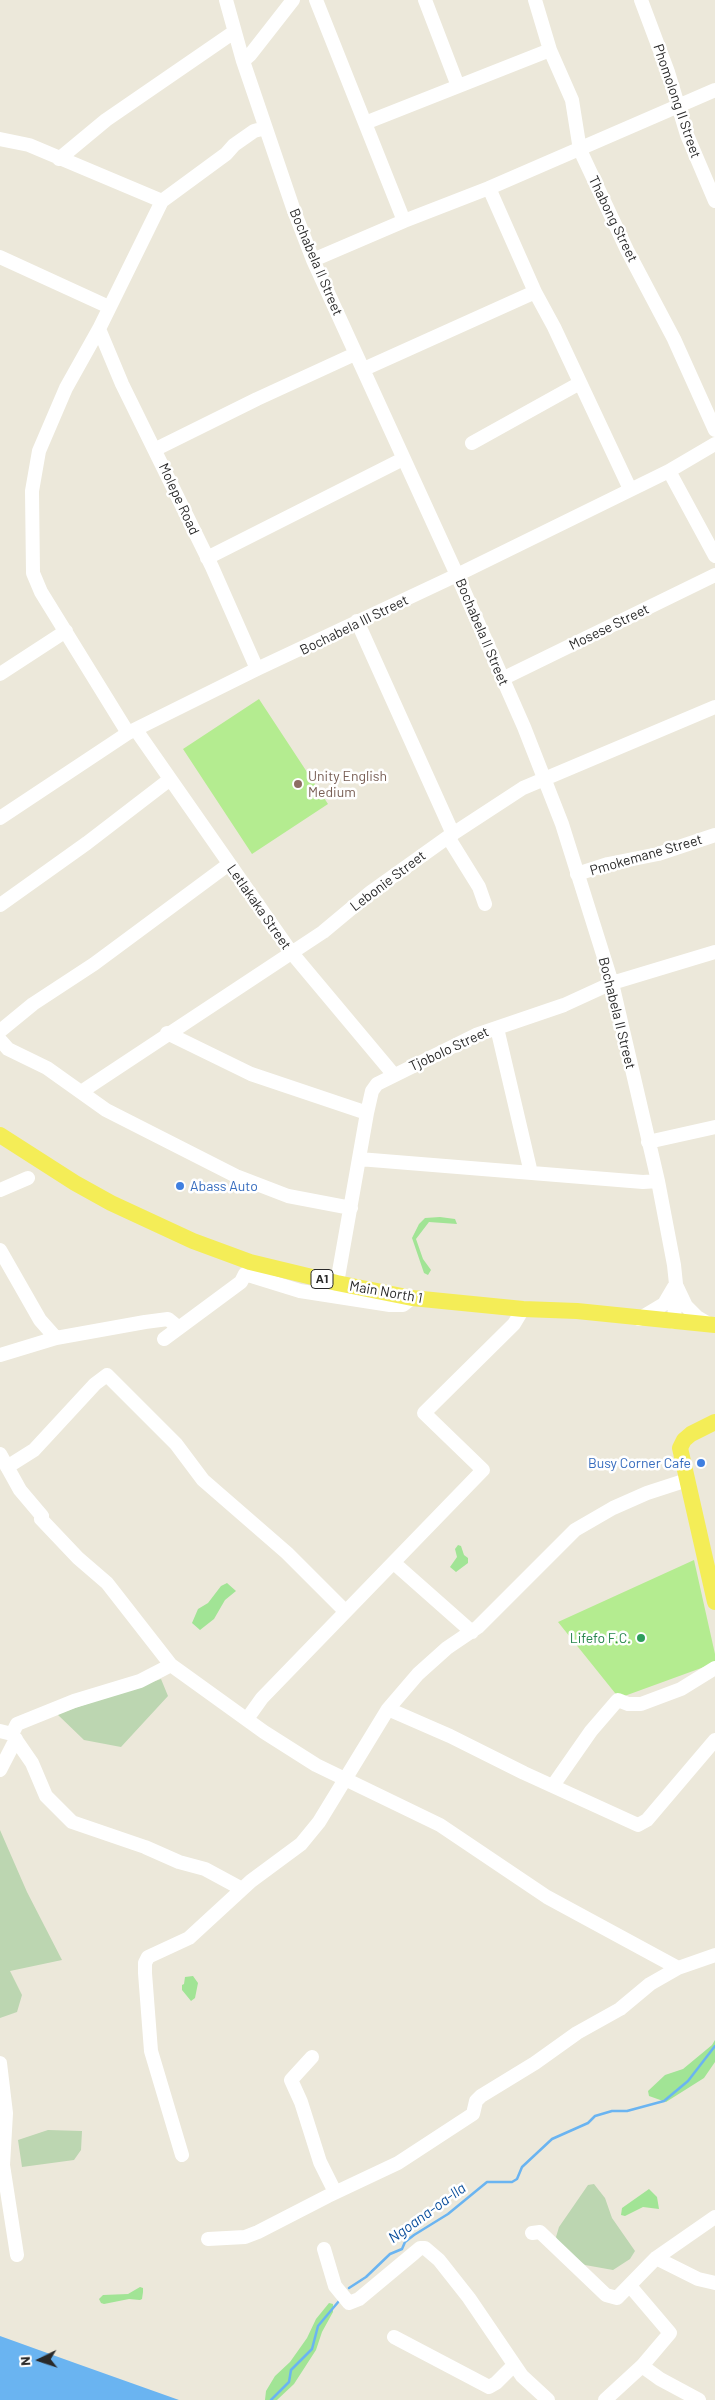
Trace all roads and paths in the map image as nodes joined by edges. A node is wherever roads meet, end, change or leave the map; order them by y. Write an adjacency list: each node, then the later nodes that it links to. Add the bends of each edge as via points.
1 (226, 0): 7 (street, Bochabela II Street)
2 (293, 0): 9 (street, via 250,56)
3 (316, 0): 13 (street)
4 (425, 0): 10 (street)
5 (535, 0): 8 (street, Thabong Street)
6 (641, 0): 12 (street, Phomolong II Street)
7 (234, 32): 9 (street, Bochabela II Street); 17 (street, via 106,120)
8 (550, 50): 10 (street); 16 (street, Thabong Street, via 572,100)
9 (242, 60): 14 (street, Bochabela II Street)
10 (458, 86): 13 (street)
11 (715, 90): 12 (street)
12 (679, 105): 16 (street); 20 (street, Phomolong II Street, via 687,135)
13 (365, 123): 21 (street)
14 (266, 128): 19 (street, via 254,131 234,145); 23 (street, Bochabela II Street)
15 (0, 139): 17 (street, via 29,145)
16 (580, 150): 18 (street); 30 (street, Thabong Street, via 674,339)
17 (59, 159): 19 (street)
18 (489, 188): 21 (street); 24 (street)
19 (162, 201): 25 (street, Letlakaka Street)
20 (715, 201)
21 (404, 221): 23 (street)
22 (0, 257): 25 (street)
23 (313, 260): 27 (street, Bochabela II Street)
24 (534, 292): 28 (street); 29 (street)
25 (109, 307): 26 (street, Letlakaka Street)
26 (99, 329): 33 (street, Molepe Road, via 122,384); 42 (street, Letlakaka Street, via 66,388 39,451 32,491 33,573)
27 (355, 354): 28 (street, Bochabela II Street); 33 (street)
28 (364, 369): 34 (street, Bochabela II Street)
29 (580, 383): 31 (street); 36 (street)
30 (715, 430)
31 (472, 443)
32 (715, 444): 35 (street, Bochabela III Street)
33 (156, 449): 38 (street, Molepe Road)
34 (403, 458): 38 (street); 39 (street, Bochabela II Street)
35 (669, 471): 36 (street, Bochabela III Street); 37 (street)
36 (630, 489): 39 (street, Bochabela III Street)
37 (715, 556)
38 (207, 558): 43 (street, Molepe Road)
39 (457, 575): 41 (street, Bochabela III Street); 45 (street, Bochabela II Street)
40 (715, 575): 45 (street, Mosese Street)
41 (357, 622): 43 (street, Bochabela III Street); 51 (street)
42 (66, 631): 44 (street); 47 (street, Letlakaka Street)
43 (257, 669): 47 (street, Bochabela III Street)
44 (0, 674)
45 (502, 679): 49 (street, Bochabela II Street)
46 (715, 707): 49 (street, Lebonie Street)
47 (132, 732): 48 (street, Letlakaka Street); 50 (street, Bochabela III Street)
48 (169, 780): 53 (street, Letlakaka Street); 56 (street)
49 (545, 780): 51 (street, Lebonie Street, via 523,788); 54 (street, Bochabela II Street)
50 (0, 818)
51 (451, 835): 55 (street); 57 (street, Lebonie Street, via 371,892 323,932)
52 (715, 835): 54 (street, Pmokemane Street, via 658,854)
53 (229, 864): 57 (street, Letlakaka Street); 61 (street)
54 (577, 874): 59 (street, Bochabela II Street)
55 (485, 904)
56 (0, 905)
57 (291, 952): 62 (street, Lebonie Street); 64 (street, Letlakaka Street)
58 (715, 952): 59 (street, Tjobolo Street)
59 (612, 983): 60 (street, Tjobolo Street, via 564,1005); 69 (street, Bochabela II Street)
60 (497, 1028): 64 (street, Tjobolo Street); 71 (street)
61 (0, 1031)
62 (167, 1033): 65 (street, Lebonie Street); 66 (street, via 251,1074)
63 (0, 1040): 65 (street, via 8,1049 47,1068)
64 (394, 1075): 66 (street, Tjobolo Street, via 377,1084 372,1091)
65 (82, 1092): 75 (street, via 106,1110 236,1176 288,1196)
66 (367, 1113): 70 (street, Tjobolo Street)
67 (715, 1127): 69 (street)
68 (0, 1135): 77 (main road, Main North 1 / A1, via 75,1183 193,1241 250,1262)
69 (648, 1142): 73 (street, Bochabela II Street)
70 (360, 1159): 71 (street); 75 (street, Tjobolo Street)
71 (532, 1173): 73 (street)
72 (28, 1178): 74 (street)
73 (658, 1181): 78 (street, Bochabela II Street)
74 (0, 1190)
75 (351, 1208): 77 (street, Tjobolo Street)
76 (0, 1250): 85 (street, via 40,1320)
77 (337, 1283): 79 (main road, Main North 1 / A1)
78 (676, 1284): 81 (street, via 664,1304); 82 (street, Bochabela II Street); 83 (street, Bochabela II Street, via 686,1306 697,1318)
79 (412, 1298): 80 (main road, Main North 1 / A1); 84 (street, via 403,1305 390,1305 300,1291 245,1274 241,1282)
80 (524, 1309): 81 (main road, Main North 1 / A1, via 577,1311); 91 (street, via 514,1324 424,1413 483,1470)
81 (638, 1319): 82 (main road, Main North 1 / A1)
82 (674, 1322): 83 (main road, Main North 1 / A1)
83 (713, 1325)
84 (179, 1328): 85 (street, via 168,1319); 86 (street)
85 (56, 1338): 87 (street)
86 (164, 1340)
87 (0, 1354)
88 (715, 1422): 90 (main road, via 684,1440 680,1448)
89 (3, 1460): 93 (street, via 34,1450 107,1375 176,1444 203,1480 287,1553); 95 (street, via 42,1519 78,1558 107,1583)
90 (687, 1480): 92 (main road); 94 (street, via 613,1508 575,1530)
91 (394, 1563): 93 (street); 94 (street)
92 (715, 1602)
93 (345, 1611): 98 (street, via 262,1698)
94 (472, 1632): 97 (street, via 429,1663)
95 (171, 1665): 98 (street); 99 (street, via 140,1681 74,1701 18,1724)
96 (715, 1668): 103 (street, via 681,1689 641,1704 618,1700)
97 (388, 1709): 102 (street); 103 (street)
98 (247, 1719): 102 (street, via 316,1765)
99 (9, 1734): 101 (street); 104 (street, via 32,1763 46,1796 72,1822 205,1869)
100 (715, 1740): 103 (street, via 642,1825)
101 (0, 1770)
102 (346, 1780): 104 (street, via 301,1844); 106 (street, via 440,1825 547,1897)
103 (554, 1784)
104 (242, 1889): 109 (street, via 189,1938 148,1956 145,1963 152,2051)
105 (715, 1955): 106 (street)
106 (678, 1968): 111 (street, via 650,1984 620,2009 481,2096 473,2114 398,2163)
107 (312, 2057): 111 (street, via 291,2080 320,2162)
108 (0, 2063): 110 (street, via 6,2113)
109 (182, 2155)
110 (2, 2165): 116 (street)
111 (335, 2192): 114 (street, via 245,2237)
112 (715, 2218): 117 (street)
113 (532, 2233): 119 (street, via 540,2232 548,2238 606,2294 617,2298)
114 (208, 2239)
115 (324, 2249): 121 (street, via 335,2286 349,2303 359,2300 420,2248 425,2248 439,2260 469,2298)
116 (17, 2255)
117 (656, 2258): 118 (street, via 698,2279); 119 (street)
118 (715, 2283)
119 (630, 2286): 122 (street, via 670,2334)
120 (394, 2337): 121 (street, via 489,2387)
121 (514, 2365): 123 (street)
122 (642, 2366): 124 (street); 125 (street)
123 (548, 2400)
124 (605, 2400)
125 (699, 2400)

